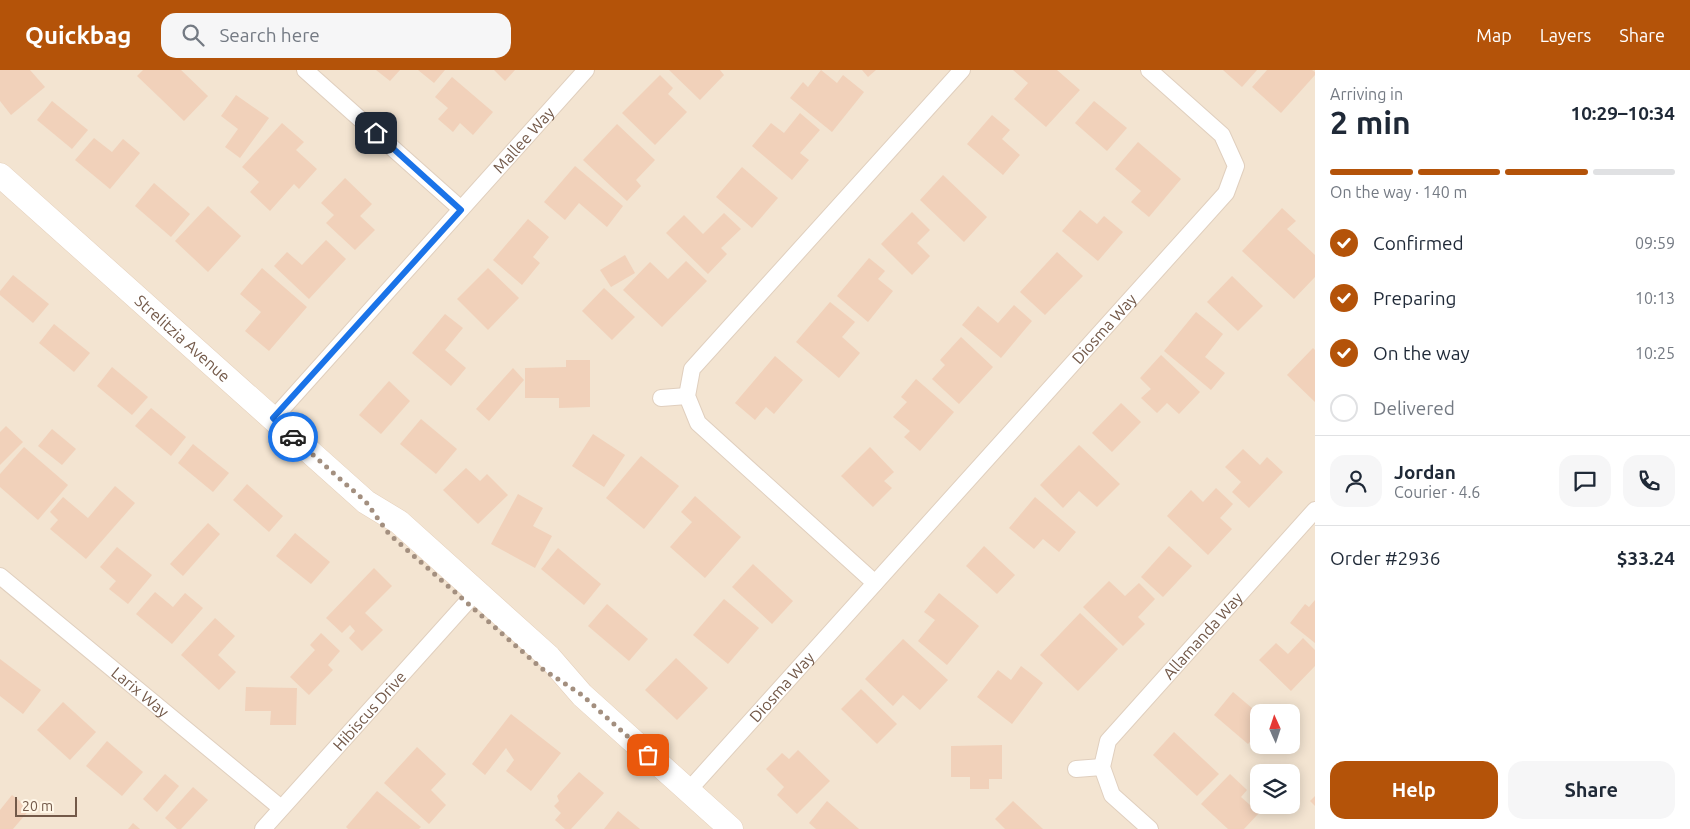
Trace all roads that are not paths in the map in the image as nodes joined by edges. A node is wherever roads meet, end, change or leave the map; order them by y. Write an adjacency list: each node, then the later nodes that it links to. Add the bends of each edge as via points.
1 (305, 70): 6 (street)
2 (586, 70): 6 (street, Mallee Way)
3 (962, 70): 7 (street, via 692,369)
4 (1149, 70): 12 (street, Diosma Way, via 1222,135 1236,166 1226,193)
5 (0, 175): 9 (street, Strelitzia Avenue)
6 (461, 210): 9 (street, Mallee Way)
7 (687, 396): 8 (street); 12 (street, via 698,423)
8 (661, 398)
9 (273, 418): 13 (street, Strelitzia Avenue, via 366,502 399,522)
10 (1315, 510): 14 (street, Allamanda Way, via 1108,741)
11 (0, 576): 17 (street, Larix Way)
12 (875, 583): 16 (street, Diosma Way)
13 (472, 597): 16 (street, Strelitzia Avenue, via 549,657 582,695); 17 (street, Hibiscus Drive)
14 (1102, 767): 15 (street); 20 (street, via 1112,795)
15 (1076, 769)
16 (688, 791): 19 (street, Strelitzia Avenue)
17 (281, 808): 18 (street, Hibiscus Drive)
18 (263, 829)
19 (731, 829)
20 (1150, 829)

